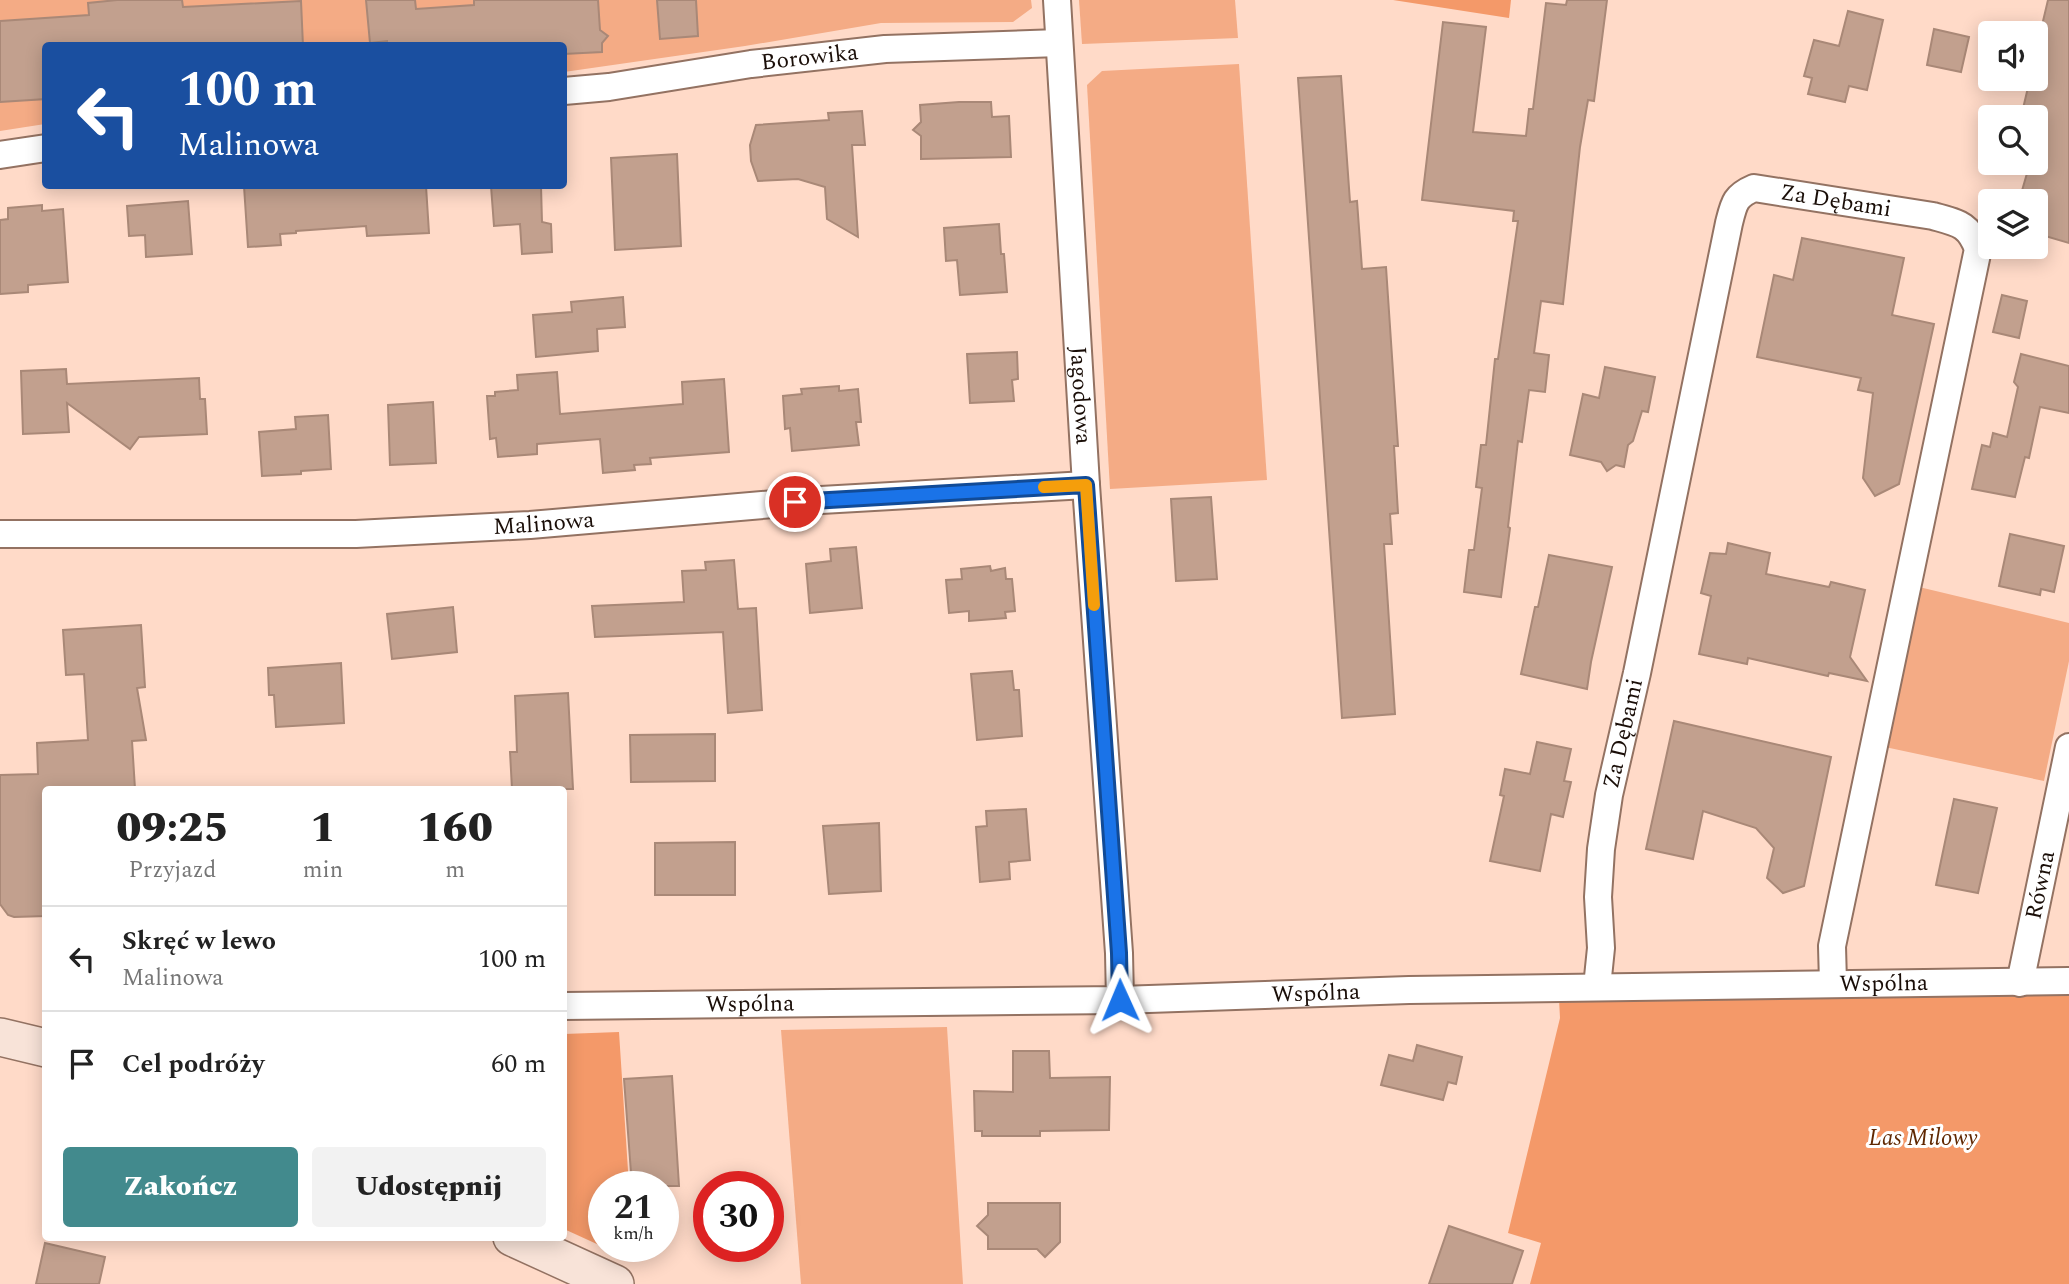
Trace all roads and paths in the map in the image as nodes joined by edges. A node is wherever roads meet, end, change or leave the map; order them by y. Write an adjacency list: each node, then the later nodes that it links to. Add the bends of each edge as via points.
1 (1057, 0): 2 (street, Jagodowa)
2 (1059, 43): 3 (street, Borowika, via 885,49); 6 (street, Jagodowa)
3 (567, 91)
4 (42, 149): 5 (street)
5 (0, 155)
6 (1086, 485): 7 (street, Malinowa, via 356,534); 13 (street, Jagodowa)
7 (0, 534)
8 (2069, 747): 11 (street, Równa)
9 (2069, 981): 11 (street, Wspólna)
10 (1833, 983): 11 (street, Wspólna); 12 (street, Wspólna); 12 (street, Za Dębami, via 1832,946 1978,250 1973,235 1961,224 1933,216 1754,188 1736,200 1729,223 1609,795 1601,849)
11 (2020, 983)
12 (1597, 987): 13 (street, Wspólna)
13 (1120, 1000): 14 (street, Wspólna)
14 (567, 1006)
15 (0, 1037): 16 (street)
16 (42, 1047)
17 (521, 1241): 18 (street)
18 (615, 1284)

